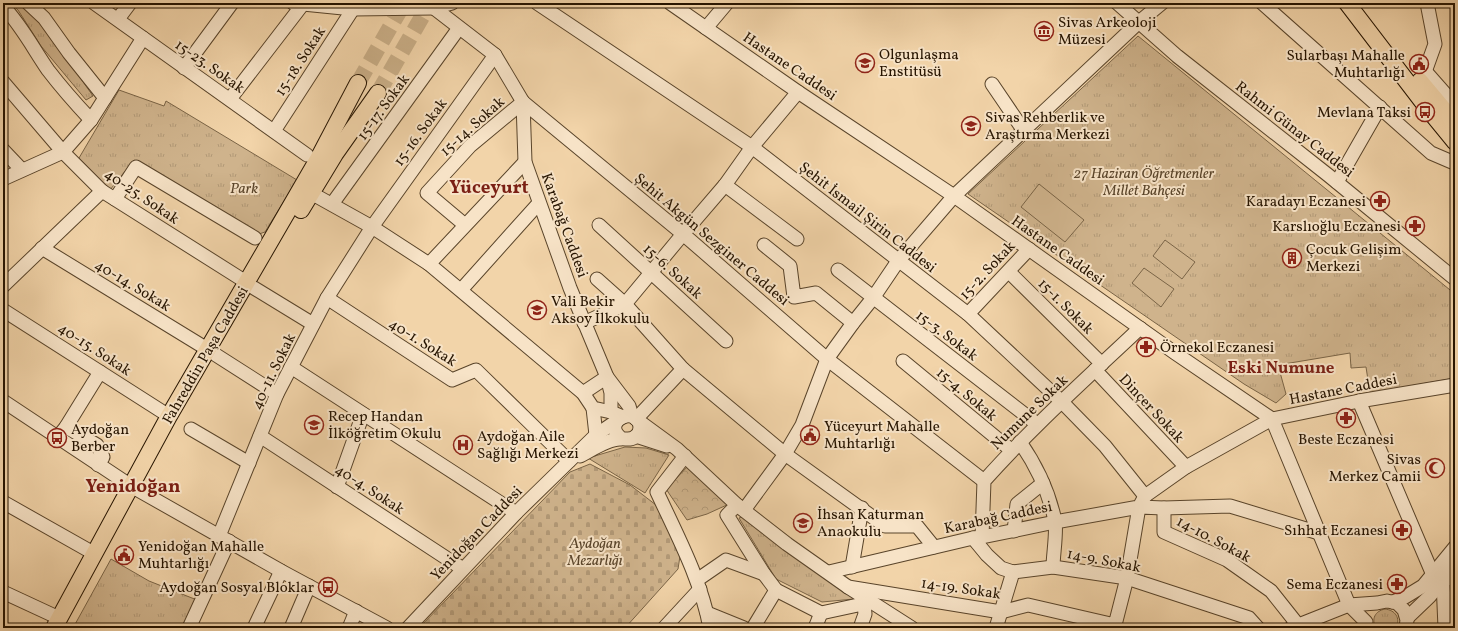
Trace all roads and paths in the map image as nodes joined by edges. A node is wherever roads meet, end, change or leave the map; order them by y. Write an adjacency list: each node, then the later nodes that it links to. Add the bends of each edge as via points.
1 (28, 3): 32 (street, via 44,18)
2 (94, 3): 19 (street, 15-23. Sokak)
3 (130, 3): 19 (street)
4 (232, 3): 25 (street)
5 (452, 3): 17 (street)
6 (537, 3): 42 (street, Şehit İsmail Şirin Caddesi)
7 (670, 3): 22 (street, Hastane Caddesi)
8 (727, 3): 22 (street)
9 (1117, 3): 20 (street, Rahmi Günay Caddesi)
10 (1162, 3): 20 (street)
11 (1262, 3): 36 (street)
12 (1347, 3): 41 (main road)
13 (1359, 3): 26 (main road)
14 (1427, 3): 26 (street, via 1435,44)
15 (298, 4): 18 (street); 33 (street)
16 (3, 6): 37 (street, via 49,71)
17 (434, 8): 18 (street); 21 (street, Şehit Akgün Sezginer Caddesi)
18 (353, 9): 40 (street, 15-18. Sokak)
19 (118, 19): 23 (street, 15-23. Sokak)
20 (1139, 22): 39 (street); 50 (street, Rahmi Günay Caddesi, via 1177,56)
21 (460, 28): 24 (street, Şehit Akgün Sezginer Caddesi); 57 (street, 15-17. Sokak)
22 (706, 28): 31 (street, Hastane Caddesi)
23 (143, 38): 25 (street, 15-23. Sokak); 32 (street)
24 (495, 55): 34 (street, Şehit Akgün Sezginer Caddesi); 60 (street, 15-16. Sokak)
25 (184, 68): 33 (street, 15-23. Sokak)
26 (1424, 78): 35 (street); 38 (main road)
27 (358, 83): 74 (main road, Fahreddin Paşa Caddesi)
28 (992, 84): 39 (street)
29 (5, 89): 44 (street, 40-25. Sokak)
30 (378, 92): 53 (main road, Fahreddin Paşa Caddesi)
31 (798, 92): 42 (street); 54 (street, Hastane Caddesi)
32 (105, 98): 37 (street)
33 (230, 99): 40 (street, 15-23. Sokak)
34 (523, 102): 47 (street, Karabağ Caddesi); 58 (street, 15-14. Sokak, via 470,146 427,193); 61 (street, Şehit Akgün Sezginer Caddesi)
35 (1455, 105)
36 (1380, 108): 46 (street, via 1431,153); 50 (street)
37 (91, 120): 44 (street)
38 (1455, 123)
39 (1024, 130): 54 (street)
40 (274, 131): 45 (street, 15-23. Sokak)
41 (1455, 142)
42 (752, 147): 51 (street); 67 (street, Şehit İsmail Şirin Caddesi)
43 (3, 150): 48 (street)
44 (63, 152): 48 (street); 52 (street, 40-25. Sokak)
45 (307, 155)
46 (1455, 161)
47 (525, 162): 56 (street, Karabağ Caddesi); 58 (street)
48 (22, 170): 49 (street)
49 (3, 179)
50 (1337, 182): 73 (street, Rahmi Günay Caddesi)
51 (725, 185): 61 (street); 63 (street)
52 (102, 191): 55 (street, 40-25. Sokak); 65 (street)
53 (311, 193): 57 (street); 74 (main road, Fahreddin Paşa Caddesi)
54 (954, 196): 66 (street, Hastane Caddesi); 67 (street)
55 (114, 199): 62 (street, via 136,167); 74 (street, 40-25. Sokak)
56 (539, 203): 76 (street); 82 (street, Karabağ Caddesi)
57 (332, 204): 60 (street)
58 (465, 225): 68 (street)
59 (599, 225): 71 (street, 15-6. Sokak)
60 (372, 227): 68 (street); 77 (street, 40-11. Sokak)
61 (683, 234): 71 (street); 88 (street, Şehit Akgün Sezginer Caddesi)
62 (255, 238)
63 (797, 239)
64 (764, 245): 83 (street, via 790,266 794,297 816,293)
65 (42, 248): 75 (street); 87 (street, 40-14. Sokak)
66 (1029, 249): 70 (street, 15-2. Sokak); 85 (street, Hastane Caddesi)
67 (898, 261): 78 (street); 81 (street, Şehit İsmail Şirin Caddesi)
68 (429, 264): 76 (street)
69 (838, 270): 78 (street, 15-3. Sokak)
70 (1009, 272): 81 (street, 15-2. Sokak); 90 (street, 15-1. Sokak)
71 (651, 273): 79 (street); 86 (street, 15-6. Sokak)
72 (597, 279): 79 (street)
73 (1455, 279)
74 (250, 285): 84 (street, 40-25. Sokak); 87 (main road, Fahreddin Paşa Caddesi)
75 (3, 286)
76 (461, 290): 96 (street)
77 (327, 298): 84 (street, 40-11. Sokak); 117 (street, 40-1. Sokak, via 452,380 476,370)
78 (873, 298): 83 (street); 106 (street, 15-3. Sokak)
79 (625, 304): 82 (street); 92 (street)
80 (3, 310): 93 (street, 40-15. Sokak)
81 (968, 314): 100 (street, Şehit İsmail Şirin Caddesi)
82 (584, 323): 94 (street, Karabağ Caddesi)
83 (853, 323): 88 (street)
84 (313, 324): 91 (street, 40-11. Sokak)
85 (1140, 328): 90 (street, Numune Sokak); 105 (street, Hastane Caddesi)
86 (726, 341)
87 (212, 352): 97 (street, 40-14. Sokak); 103 (main road, Fahreddin Paşa Caddesi); 124 (main road, Fahreddin Paşa Caddesi, via 178,422)
88 (827, 359): 116 (street, via 802,425); 121 (street, Şehit Akgün Sezginer Caddesi)
89 (903, 361): 114 (street, 15-4. Sokak)
90 (1098, 367): 100 (street, Numune Sokak); 120 (street, Dinçer Sokak)
91 (291, 368): 97 (street, 40-11. Sokak); 102 (street)
92 (683, 369): 104 (street, Yenidoğan Caddesi); 116 (street)
93 (100, 372): 103 (street, 40-15. Sokak); 107 (street)
94 (607, 377): 96 (street); 104 (street, Karabağ Caddesi, via 611,393); 104 (street, Karabağ Caddesi, via 629,406)
95 (1455, 385): 99 (street, Hastane Caddesi)
96 (583, 393): 101 (street)
97 (277, 394): 110 (street, 40-11. Sokak)
98 (3, 400): 112 (street)
99 (1359, 401): 105 (street, Hastane Caddesi); 148 (street)
100 (1062, 402): 106 (street, Numune Sokak); 126 (street, Şehit İsmail Şirin Caddesi, via 1105,446)
101 (593, 408): 104 (street); 109 (street)
102 (363, 414): 123 (street); 130 (street)
103 (169, 416): 124 (main road, Fahreddin Paşa Caddesi)
104 (626, 417): 109 (street, Yenidoğan Caddesi); 111 (street, via 640,428); 113 (street, via 616,425); 115 (street, Karabağ Caddesi)
105 (1272, 419): 120 (street, Karabağ Caddesi); 133 (street)
106 (1037, 424): 114 (street, Numune Sokak)
107 (66, 426): 112 (street); 119 (street, via 97,445 104,457)
108 (191, 429): 118 (street)
109 (596, 435): 117 (street, Yenidoğan Caddesi)
110 (260, 436): 118 (street, 40-11. Sokak); 123 (street, 40-4. Sokak)
111 (636, 436): 113 (street, via 628,440); 115 (street, Karabağ Caddesi)
112 (57, 438): 119 (street)
113 (621, 438): 117 (street, Yenidoğan Caddesi, via 611,440)
114 (1016, 446): 121 (street, Numune Sokak); 122 (street, 15-4. Sokak, via 1032,459)
115 (681, 452): 127 (street, Karabağ Caddesi); 149 (street, via 657,492)
116 (785, 454): 127 (street); 128 (street)
117 (569, 461): 130 (street, Yenidoğan Caddesi)
118 (249, 463): 135 (street, 40-11. Sokak)
119 (98, 465): 124 (street)
120 (1186, 467): 126 (street, Karabağ Caddesi)
121 (984, 481): 134 (street)
122 (1043, 483): 131 (street, 15-4. Sokak); 132 (street, via 1017,504)
123 (337, 487): 142 (street, 40-4. Sokak)
124 (136, 489): 135 (street); 138 (main road, Fahreddin Paşa Caddesi); 163 (main road, Fahreddin Paşa Caddesi)
125 (3, 502): 138 (street)
126 (1142, 502): 129 (street); 131 (street, Karabağ Caddesi); 147 (street)
127 (741, 507): 144 (street, Karabağ Caddesi, via 787,544); 146 (street, via 728,515)
128 (862, 508): 136 (street, via 885,526 917,526); 140 (street)
129 (1164, 508): 133 (street, via 1230,506); 165 (street, 14-10. Sokak, via 1164,532 1227,560 1271,590)
130 (516, 513): 142 (street, Yenidoğan Caddesi)
131 (1055, 522): 132 (street, Karabağ Caddesi); 141 (street, 15-4. Sokak)
132 (1014, 531): 134 (street, Karabağ Caddesi)
133 (1319, 532): 157 (street)
134 (978, 538): 136 (street, Karabağ Caddesi); 145 (street, via 987,555 1001,568)
135 (224, 539): 143 (street); 166 (street, 40-11. Sokak)
136 (934, 547): 140 (street, Karabağ Caddesi)
137 (1455, 547): 148 (street)
138 (95, 554): 163 (main road, Fahreddin Paşa Caddesi)
139 (1455, 565): 148 (street)
140 (852, 567): 144 (street, Karabağ Caddesi)
141 (1053, 567): 145 (street, 14-9. Sokak); 147 (street, 14-9. Sokak)
142 (463, 569): 171 (street, Yenidoğan Caddesi)
143 (281, 571): 150 (street); 167 (street)
144 (829, 572): 151 (street)
145 (1013, 572): 159 (street)
146 (764, 574): 149 (street, via 726,560); 152 (street)
147 (1126, 578): 159 (street, 14-19. Sokak, via 1115,625 1028,605); 180 (street, 14-9. Sokak, via 1249,618)
148 (1444, 578): 154 (street); 162 (street); 181 (street)
149 (698, 584): 160 (street); 172 (street)
150 (309, 586): 158 (street); 168 (street)
151 (848, 587): 155 (street); 159 (street, 14-19. Sokak)
152 (776, 590): 161 (street); 175 (street)
153 (3, 592): 163 (street)
154 (1393, 602): 156 (street); 162 (street, via 1402,608)
155 (868, 603): 161 (street); 177 (street); 178 (street)
156 (1376, 603): 157 (street); 164 (street, via 1369,610)
157 (1349, 605): 164 (street); 165 (street)
158 (356, 611): 169 (street); 170 (street)
159 (1001, 612): 179 (street)
160 (707, 613): 173 (street); 174 (street)
161 (821, 613): 176 (street)
162 (1407, 623)
163 (60, 625)
164 (1366, 625)
165 (1294, 627)
166 (189, 628)
167 (254, 628)
168 (291, 628)
169 (349, 628)
170 (387, 628)
171 (408, 628)
172 (664, 628)
173 (710, 628)
174 (744, 628)
175 (753, 628)
176 (815, 628)
177 (860, 628)
178 (912, 628)
179 (996, 628)
180 (1258, 628)
181 (1445, 628)

